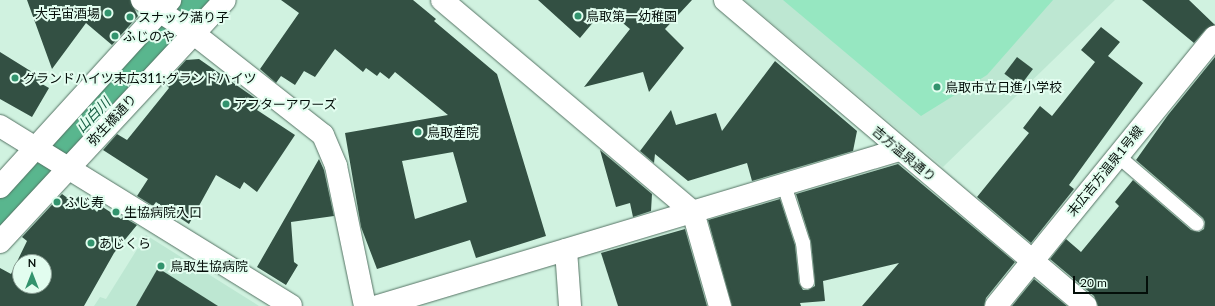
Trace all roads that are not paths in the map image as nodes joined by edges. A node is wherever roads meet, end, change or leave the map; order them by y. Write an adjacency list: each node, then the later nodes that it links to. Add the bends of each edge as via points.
1 (225, 0): 5 (street, 弥生橋通り)
2 (442, 0): 14 (street)
3 (725, 0): 9 (street, 吉方温泉通り)
4 (157, 4): 5 (street); 8 (street)
5 (193, 33): 11 (street, 弥生橋通り); 21 (street, via 323,135 336,166)
6 (1215, 37): 10 (street, 末広吉方温泉1号線)
7 (0, 126): 8 (street)
8 (36, 148): 11 (street); 13 (street)
9 (899, 150): 12 (street); 18 (street, 吉方温泉通り)
10 (1118, 156): 15 (lane); 18 (street, 末広吉方温泉1号線)
11 (68, 168): 16 (street, 弥生橋通り); 20 (street)
12 (784, 184): 14 (street); 19 (lane, via 803,243)
13 (0, 187)
14 (693, 212): 17 (street); 24 (street)
15 (1197, 224)
16 (0, 242)
17 (566, 250): 22 (street); 23 (street)
18 (1033, 261): 25 (street, 末広吉方温泉1号線); 26 (street, 吉方温泉通り)
19 (806, 282)
20 (291, 306)
21 (365, 306)
22 (378, 306)
23 (570, 306)
24 (720, 306)
25 (996, 306)
26 (1086, 306)

